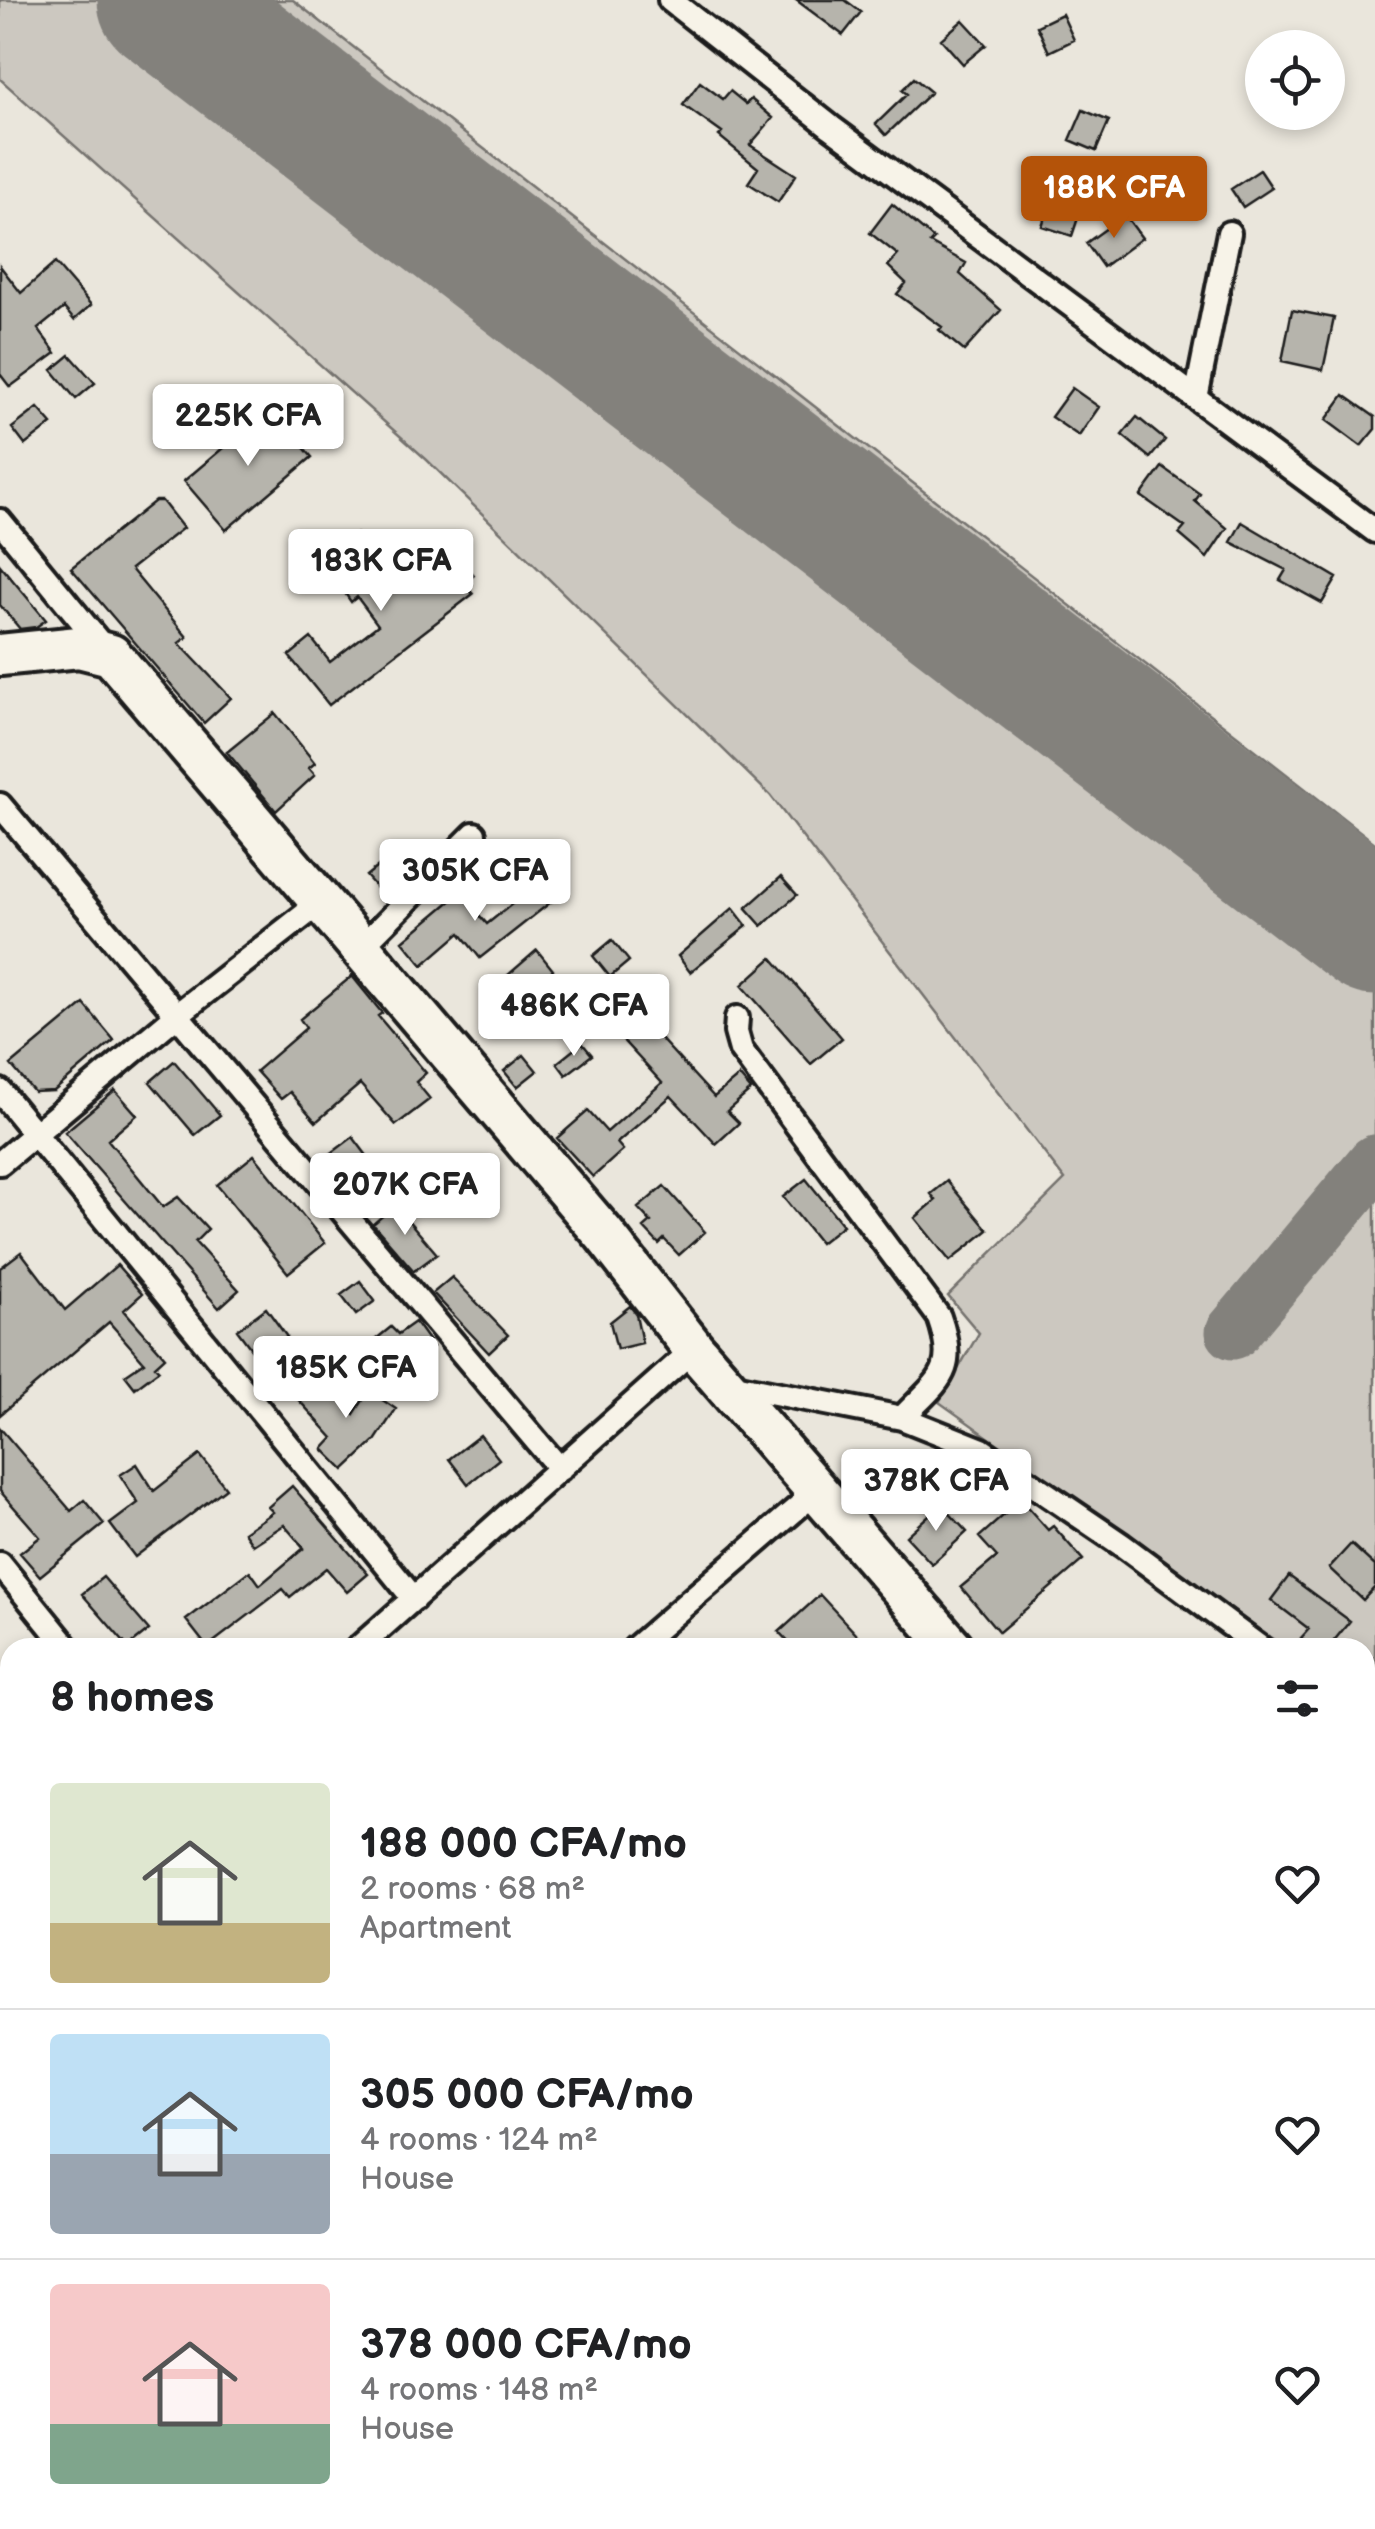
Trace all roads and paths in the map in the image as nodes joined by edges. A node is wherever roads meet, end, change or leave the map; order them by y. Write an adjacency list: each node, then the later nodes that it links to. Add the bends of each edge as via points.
1 (670, 0): 3 (street)
2 (1230, 233): 3 (street)
3 (1196, 398): 5 (street)
4 (0, 522): 7 (street)
5 (1375, 531)
6 (0, 654): 7 (highway, via 79,647)
7 (111, 656): 10 (highway)
8 (0, 805): 12 (street)
9 (474, 834): 11 (street)
10 (320, 902): 11 (highway); 12 (street)
11 (360, 948): 17 (highway)
12 (178, 1014): 15 (street); 20 (street)
13 (737, 1018): 19 (street, via 741,1050 939,1317 948,1361)
14 (0, 1092): 15 (street)
15 (36, 1135): 16 (street); 23 (street)
16 (0, 1163)
17 (694, 1349): 18 (highway); 20 (street)
18 (726, 1384): 19 (street); 21 (highway)
19 (902, 1418): 28 (street, via 982,1450)
20 (560, 1469): 23 (street)
21 (818, 1490): 26 (street); 27 (highway)
22 (0, 1564): 24 (street)
23 (414, 1598): 25 (street)
24 (60, 1638)
25 (369, 1638)
26 (648, 1638)
27 (944, 1638)
28 (1248, 1638)

